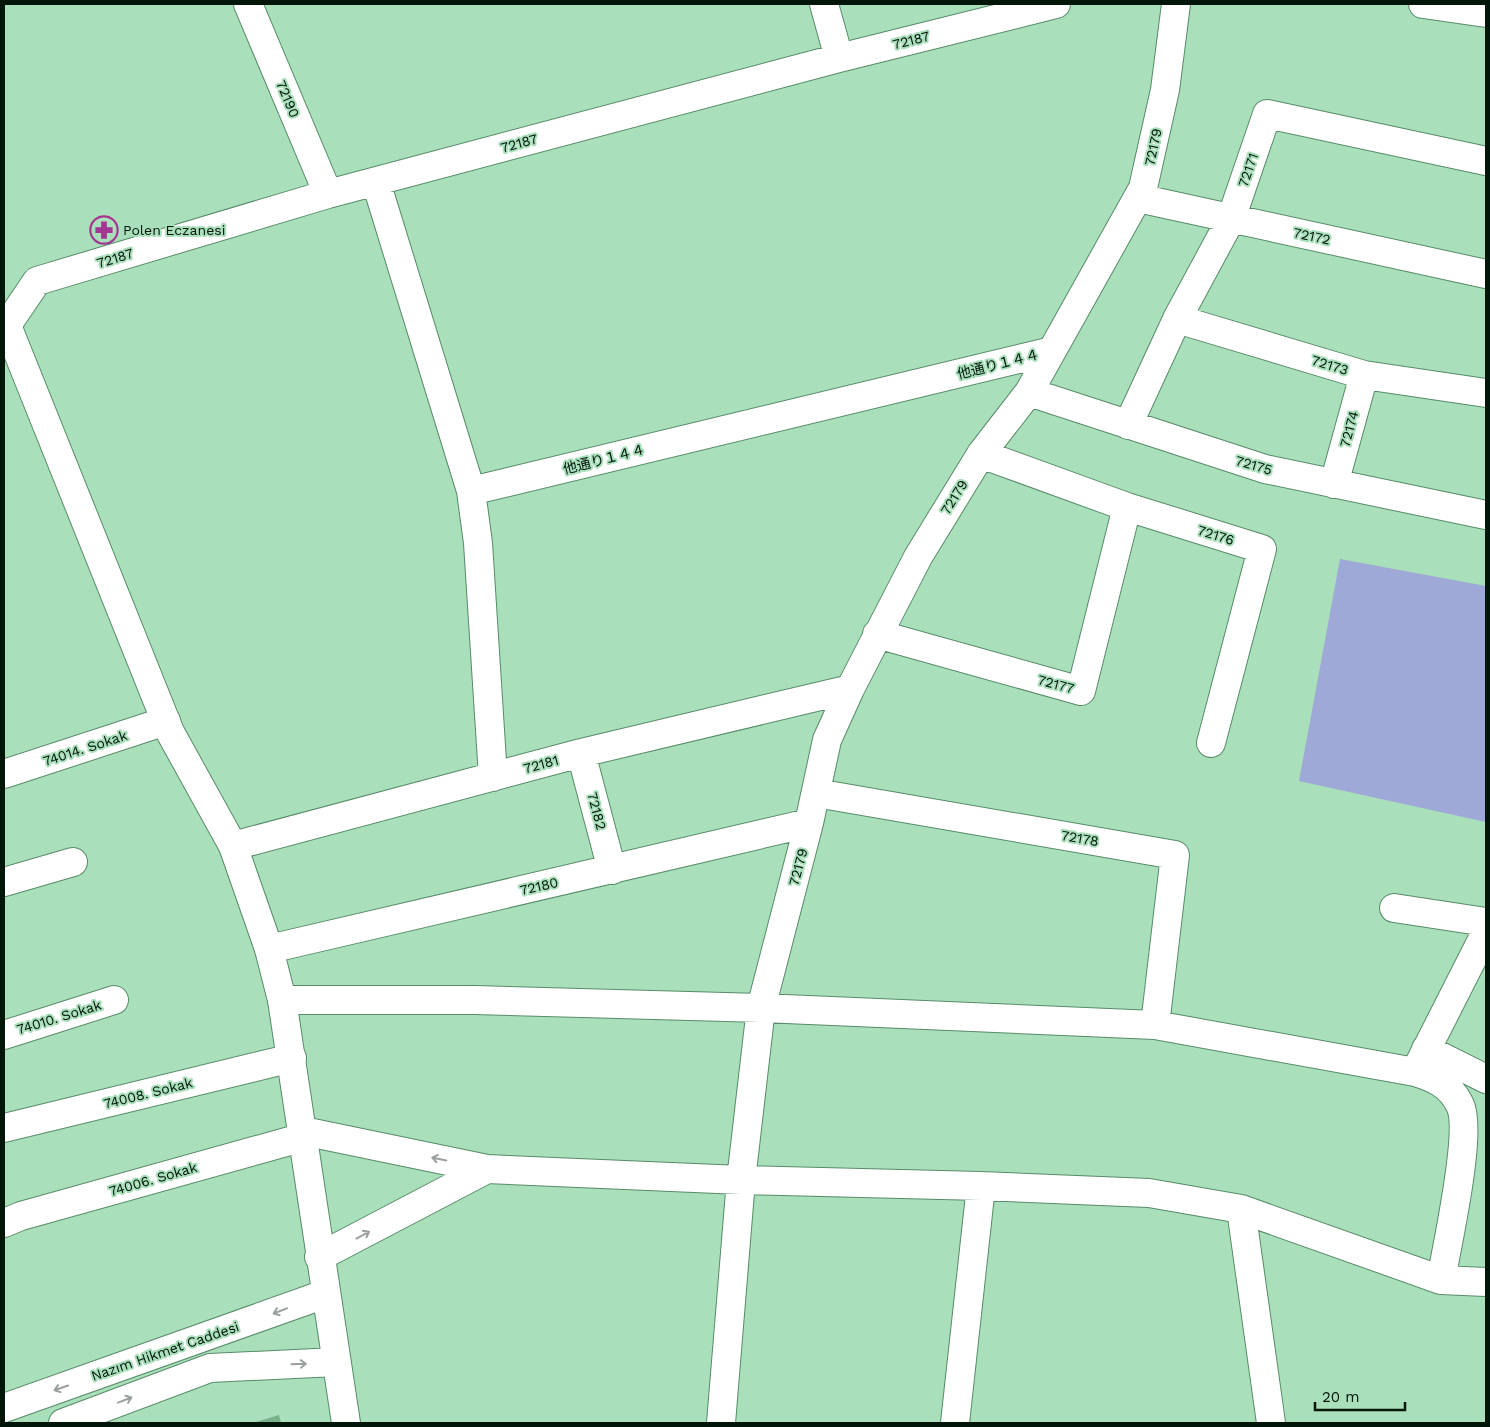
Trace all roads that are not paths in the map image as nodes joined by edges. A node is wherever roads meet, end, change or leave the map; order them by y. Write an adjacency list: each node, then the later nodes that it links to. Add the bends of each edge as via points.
1 (248, 4): 12 (street, 72190)
2 (824, 4): 9 (street)
3 (1056, 4): 7 (street, 72187)
4 (1176, 4): 13 (street, 72179, via 1165,90 1144,188)
5 (1423, 4): 6 (street)
6 (1450, 6): 8 (street)
7 (1014, 10): 9 (street, 72187)
8 (1486, 13)
9 (839, 58): 11 (street, 72187)
10 (1486, 161): 14 (street, 72171, via 1267,114)
11 (376, 182): 12 (street, 72187); 25 (street)
12 (328, 194): 17 (street, 72187, via 37,281)
13 (1138, 198): 14 (street, 72172); 18 (street, 72179)
14 (1231, 219): 15 (street, 72172); 16 (street, 72171)
15 (1486, 274)
16 (1178, 319): 19 (street, 72173); 22 (street, 72171)
17 (7, 330): 30 (street)
18 (1052, 351): 20 (street, 72179); 25 (street, 他通り１４４)
19 (1364, 375): 21 (street, 72173); 24 (street, 72174)
20 (1029, 392): 22 (street, 72175); 23 (street, 72179)
21 (1486, 393)
22 (1128, 425): 24 (street, 72175, via 1265,469)
23 (981, 454): 26 (street, 72176); 28 (street, 72179, via 918,556)
24 (1334, 484): 27 (street, 72175)
25 (471, 491): 34 (street, via 478,543)
26 (1127, 507): 28 (street, 72177, via 1081,691); 31 (street, 72176, via 1262,549)
27 (1486, 515)
28 (877, 634): 29 (street, 72179)
29 (850, 689): 32 (street, 72181); 35 (street, 72179, via 827,740)
30 (166, 721): 33 (street, 74014. Sokak); 37 (street)
31 (1211, 743)
32 (581, 753): 34 (street, 72181); 39 (street, 72182)
33 (4, 774)
34 (493, 777): 37 (street, 72181)
35 (816, 793): 36 (street, 72179); 48 (street, 72178, via 1175,854)
36 (809, 823): 39 (street, 72180); 47 (street, 72179)
37 (233, 846): 44 (street)
38 (73, 862): 40 (street)
39 (612, 870): 44 (street, 72180)
40 (4, 882)
41 (1394, 908): 42 (street)
42 (1486, 922)
43 (1483, 945): 51 (street)
44 (269, 949): 46 (street)
45 (114, 1000): 49 (street, 74010. Sokak)
46 (282, 1000): 47 (street, via 475,1000); 50 (street)
47 (761, 1008): 48 (street); 56 (street, 72179)
48 (1155, 1026): 51 (street)
49 (4, 1035)
50 (292, 1058): 53 (street, 74008. Sokak); 54 (street)
51 (1421, 1061): 52 (street); 61 (street, via 1460,1105 1464,1144)
52 (1486, 1079)
53 (4, 1128)
54 (304, 1134): 55 (street, one-way to 54); 59 (street, 74006. Sokak); 60 (street)
55 (486, 1169): 56 (street); 60 (street, one-way to 55)
56 (742, 1180): 57 (street); 68 (street, 72179)
57 (981, 1186): 58 (street, via 1150,1193); 69 (street)
58 (1241, 1209): 61 (street); 70 (street)
59 (4, 1223)
60 (320, 1257): 63 (street)
61 (1441, 1280): 62 (street)
62 (1484, 1287)
63 (326, 1294): 64 (street); 65 (street, Nazım Hikmet Caddesi, one-way to 65)
64 (336, 1362): 66 (street, one-way to 64, via 210,1368); 67 (street)
65 (4, 1408)
66 (63, 1423)
67 (346, 1423)
68 (721, 1423)
69 (955, 1423)
70 (1271, 1423)

